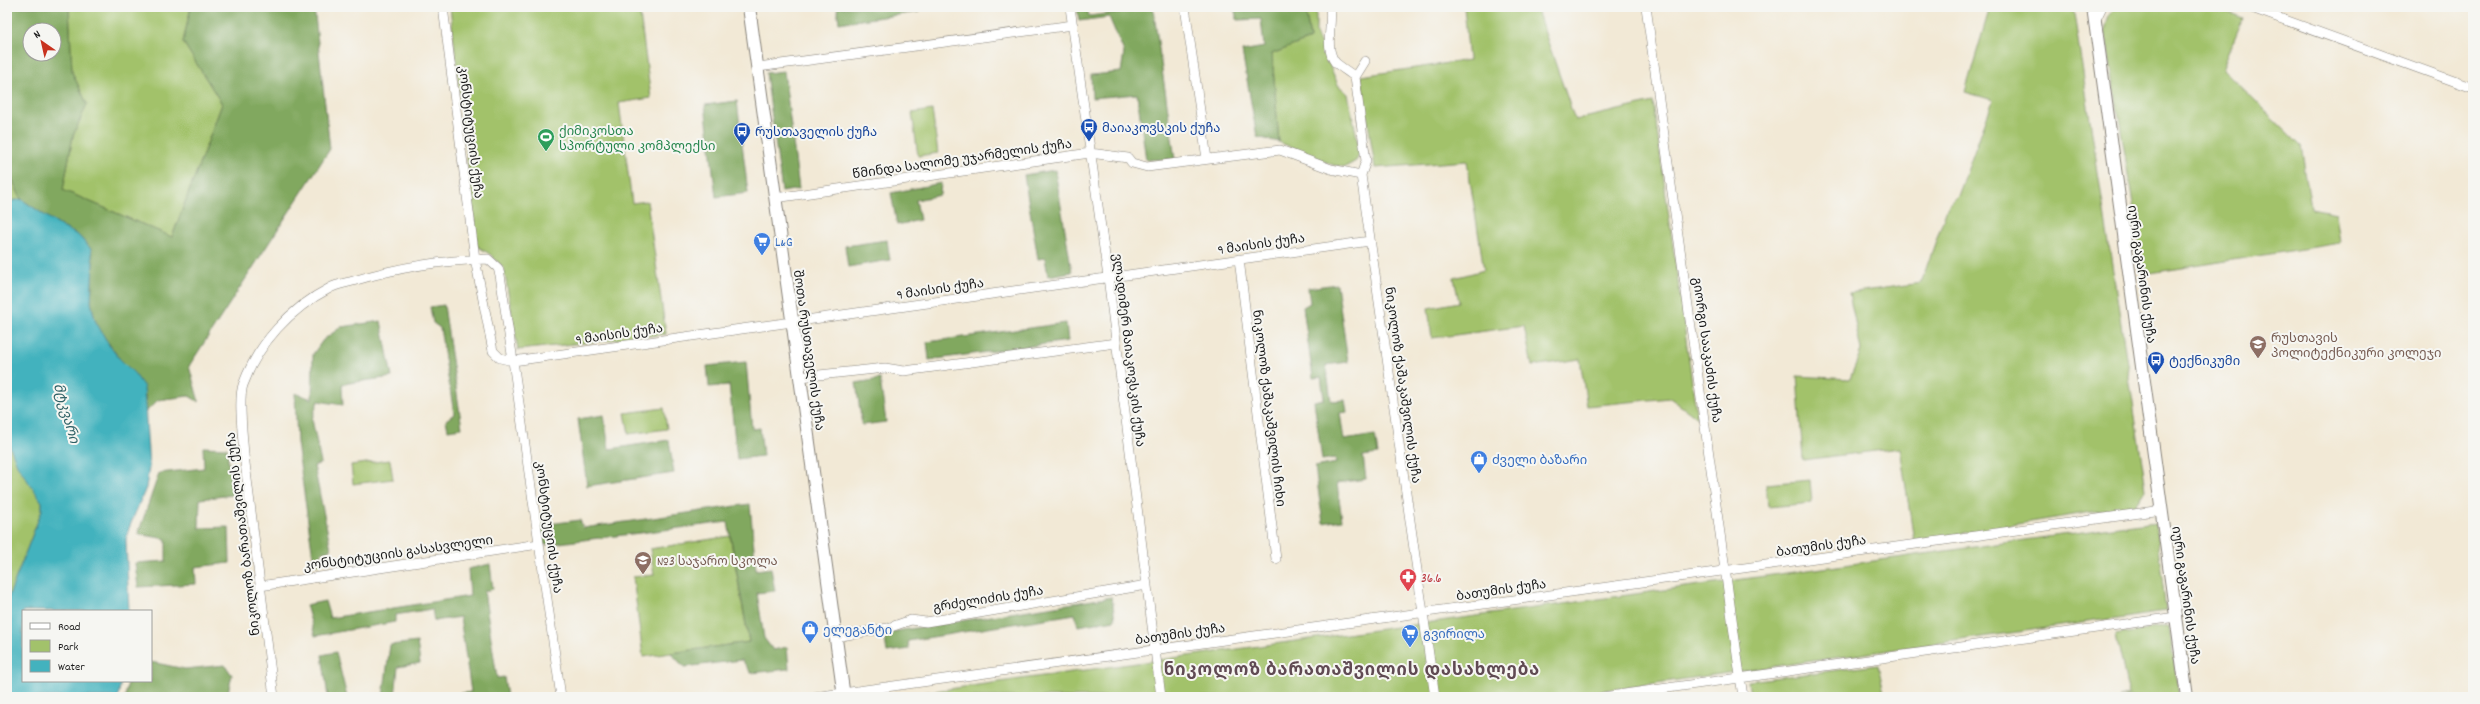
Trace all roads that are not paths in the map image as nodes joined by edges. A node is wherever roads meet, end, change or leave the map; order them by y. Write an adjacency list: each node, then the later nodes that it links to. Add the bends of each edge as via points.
1 (443, 7): 23 (street, კონსტიტუციის ქუჩა)
2 (749, 7): 14 (street, შოთა რუსთაველის ქუჩა)
3 (1070, 7): 12 (street, ვლადიმერ მაიაკოვსკის ქუჩა)
4 (1185, 7): 18 (street)
5 (1330, 7): 15 (street, via 1332,18 1329,50 1335,61)
6 (1646, 7): 32 (street, გიორგი სააკაძის ქუჩა)
7 (2093, 7): 11 (street, იური გაგარინის ქუჩა)
8 (2098, 7): 11 (street, იური გაგარინის ქუჩა)
9 (2102, 7): 11 (street)
10 (2248, 7): 16 (street)
11 (2095, 21): 29 (street, იური გაგარინის ქუჩა)
12 (1073, 25): 14 (street); 17 (street, ვლადიმერ მაიაკოვსკის ქუჩა)
13 (1365, 61): 15 (street)
14 (758, 68): 20 (street, შოთა რუსთაველის ქუჩა)
15 (1355, 77): 19 (street, ნიკოლოზ ქაშაკაშვილის ქუჩა, via 1366,162)
16 (2473, 88)
17 (1090, 153): 18 (street, წმინდა სალომე უჯარმელის ქუჩა, via 1128,158 1132,163 1147,167); 20 (street, წმინდა სალომე უჯარმელის ქუჩა); 24 (street, ვლადიმერ მაიაკოვსკის ქუჩა)
18 (1207, 159): 19 (street, წმინდა სალომე უჯარმელის ქუჩა, via 1280,150 1330,168)
19 (1361, 175): 21 (street, ნიკოლოზ ქაშაკაშვილის ქუჩა)
20 (775, 198): 25 (street, შოთა რუსთაველის ქუჩა)
21 (1370, 241): 22 (street, 9 მაისის ქუჩა); 35 (street, ნიკოლოზ ქაშაკაშვილის ქუჩა)
22 (1239, 259): 24 (street, 9 მაისის ქუჩა); 31 (street, ნიკოლოზ ქაშაკაშვილის ჩიხი)
23 (475, 260): 27 (street, კონსტიტუციის ქუჩა, via 493,351 500,358); 27 (street, კონსტიტუციის ქუჩა, via 488,259 498,268); 34 (street, ნიკოლოზ ბარათაშვილის ქუჩა, via 373,275 331,288 289,316 262,346 242,387 244,455)
24 (1108, 277): 25 (street, 9 მაისის ქუჩა); 26 (street, ვლადიმერ მაიაკოვსკის ქუჩა)
25 (792, 322): 27 (street, 9 მაისის ქუჩა); 28 (street, შოთა რუსთაველის ქუჩა)
26 (1116, 343): 28 (street, via 904,371 885,368); 33 (street, ვლადიმერ მაიაკოვსკის ქუჩა)
27 (513, 361): 30 (street, კონსტიტუციის ქუჩა)
28 (800, 377): 37 (street, შოთა რუსთაველის ქუჩა)
29 (2162, 510): 32 (street, ბათუმის ქუჩა); 36 (street, იური გაგარინის ქუჩა)
30 (539, 544): 34 (street, კონსტიტუციის გასასვლელი); 42 (street, კონსტიტუციის ქუჩა)
31 (1276, 559)
32 (1725, 571): 35 (street, ბათუმის ქუჩა); 39 (street, გიორგი სააკაძის ქუჩა)
33 (1147, 585): 37 (street, გრძელიძის ქუჩა, via 926,622 911,620 888,628); 38 (street, ვლადიმერ მაიაკოვსკის ქუჩა)
34 (260, 586): 41 (street, ნიკოლოზ ბარათაშვილის ქუჩა)
35 (1424, 613): 38 (street, ბათუმის ქუჩა); 45 (street, ნიკოლოზ ქაშაკაშვილის ქუჩა)
36 (2176, 617): 39 (street); 48 (street, იური გაგარინის ქუჩა)
37 (835, 637): 40 (street, შოთა რუსთაველის ქუჩა)
38 (1155, 650): 40 (street, ბათუმის ქუჩა); 44 (street, ვლადიმერ მაიაკოვსკის ქუჩა)
39 (1740, 678): 46 (street); 47 (street, გიორგი სააკაძის ქუჩა)
40 (843, 695): 43 (street, ბათუმის ქუჩა)
41 (274, 697)
42 (561, 697)
43 (814, 697)
44 (1161, 697)
45 (1435, 697)
46 (1602, 697)
47 (1743, 697)
48 (2187, 697)

